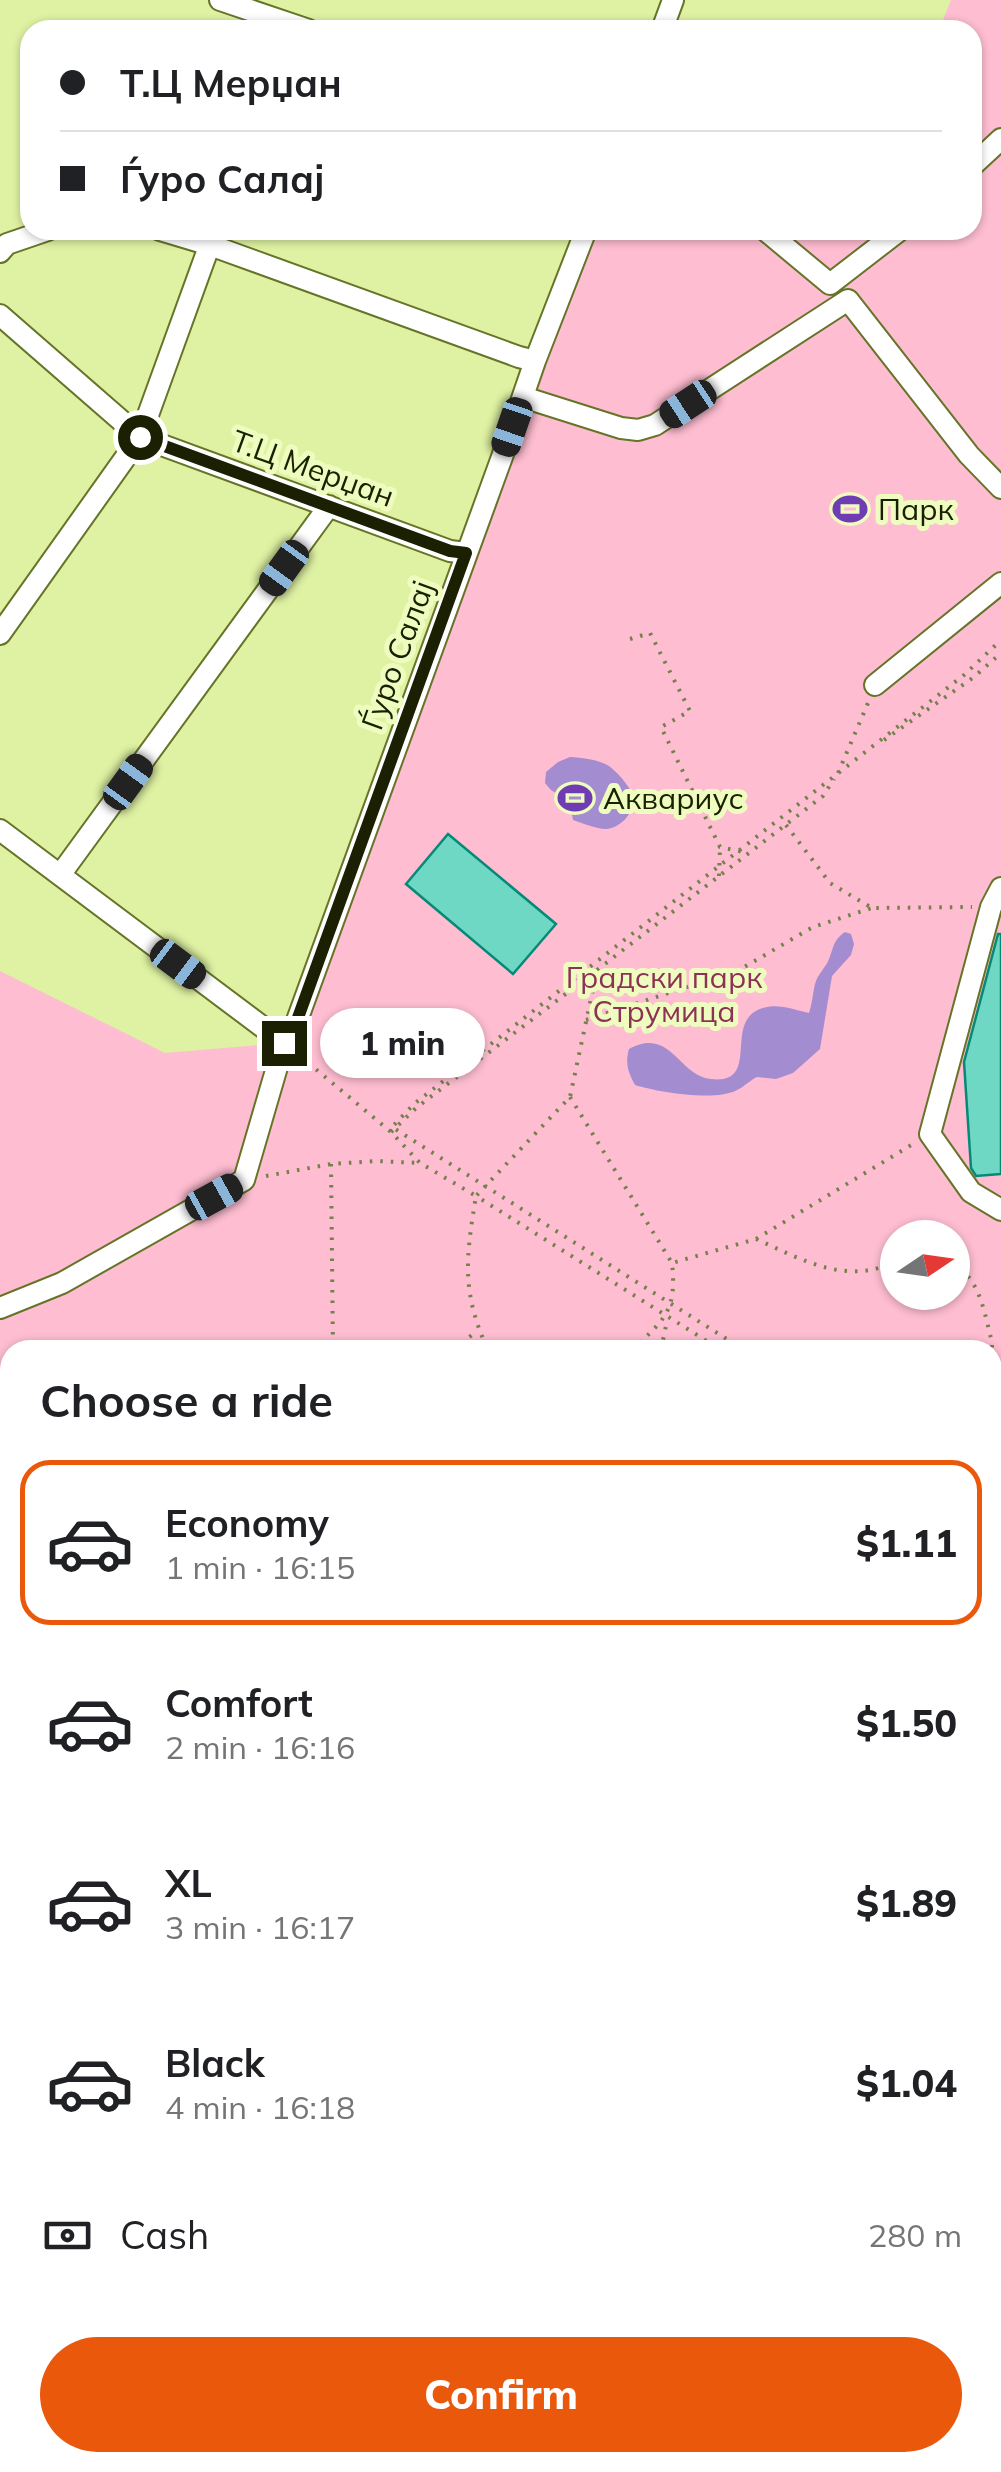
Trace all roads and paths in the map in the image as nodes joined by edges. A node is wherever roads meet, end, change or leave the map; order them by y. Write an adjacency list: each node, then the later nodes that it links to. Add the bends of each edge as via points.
1 (220, 0): 2 (street)
2 (271, 20)
3 (1001, 138): 4 (street)
4 (982, 156)
5 (211, 240): 15 (street)
6 (217, 240): 13 (street)
7 (582, 240): 13 (street, Ѓуро Салај)
8 (777, 240): 10 (street)
9 (887, 240): 10 (street)
10 (830, 284): 11 (street)
11 (848, 300): 14 (street, via 655,425 621,428); 16 (street)
12 (0, 315): 15 (street)
13 (535, 360): 14 (street, Ѓуро Салај)
14 (522, 397): 18 (street, Ѓуро Салај)
15 (140, 437): 17 (street, Т.Ц Мерџан); 20 (street)
16 (1001, 488)
17 (329, 506): 18 (street, Т.Ц Мерџан); 32 (street)
18 (466, 553): 38 (street, Ѓуро Салај)
19 (1001, 582): 24 (street)
20 (0, 634)
21 (630, 639): 28 (path, via 650,633 690,712 660,728)
22 (1001, 640): 25 (path)
23 (1001, 653): 25 (path)
24 (875, 685): 25 (path)
25 (838, 773): 26 (path, via 823,796); 29 (path)
26 (785, 824): 30 (path); 35 (path, via 830,883)
27 (0, 830): 32 (street)
28 (720, 847): 29 (path); 31 (path)
29 (738, 851): 30 (path); 31 (path)
30 (748, 853): 33 (path)
31 (719, 866): 33 (path); 40 (path, via 414,1104)
32 (60, 874): 38 (street)
33 (718, 876): 36 (path)
34 (996, 897): 35 (path); 41 (street)
35 (872, 908): 37 (path, via 813,927 739,970)
36 (597, 970): 37 (path); 40 (path)
37 (586, 1020): 39 (path)
38 (284, 1043): 40 (path); 44 (street, Ѓуро Салај)
39 (570, 1097): 45 (path); 49 (path)
40 (393, 1131): 43 (path); 45 (path)
41 (930, 1134): 47 (street, via 972,1192); 48 (path)
42 (331, 1164): 43 (path); 44 (path); 56 (path)
43 (420, 1164): 46 (path)
44 (244, 1180): 53 (street, via 62,1282)
45 (485, 1186): 46 (path); 52 (path)
46 (476, 1196): 54 (path); 55 (path, via 466,1260)
47 (1001, 1210)
48 (756, 1239): 49 (path); 50 (path, via 842,1271)
49 (672, 1263): 52 (path)
50 (880, 1270)
51 (970, 1277): 63 (path)
52 (670, 1303): 54 (path); 62 (path)
53 (0, 1308)
54 (667, 1317): 59 (path); 60 (path); 61 (path)
55 (478, 1330): 57 (path); 58 (path)
56 (333, 1340)
57 (466, 1340)
58 (483, 1340)
59 (643, 1340)
60 (663, 1340)
61 (705, 1340)
62 (728, 1340)
63 (991, 1340)

